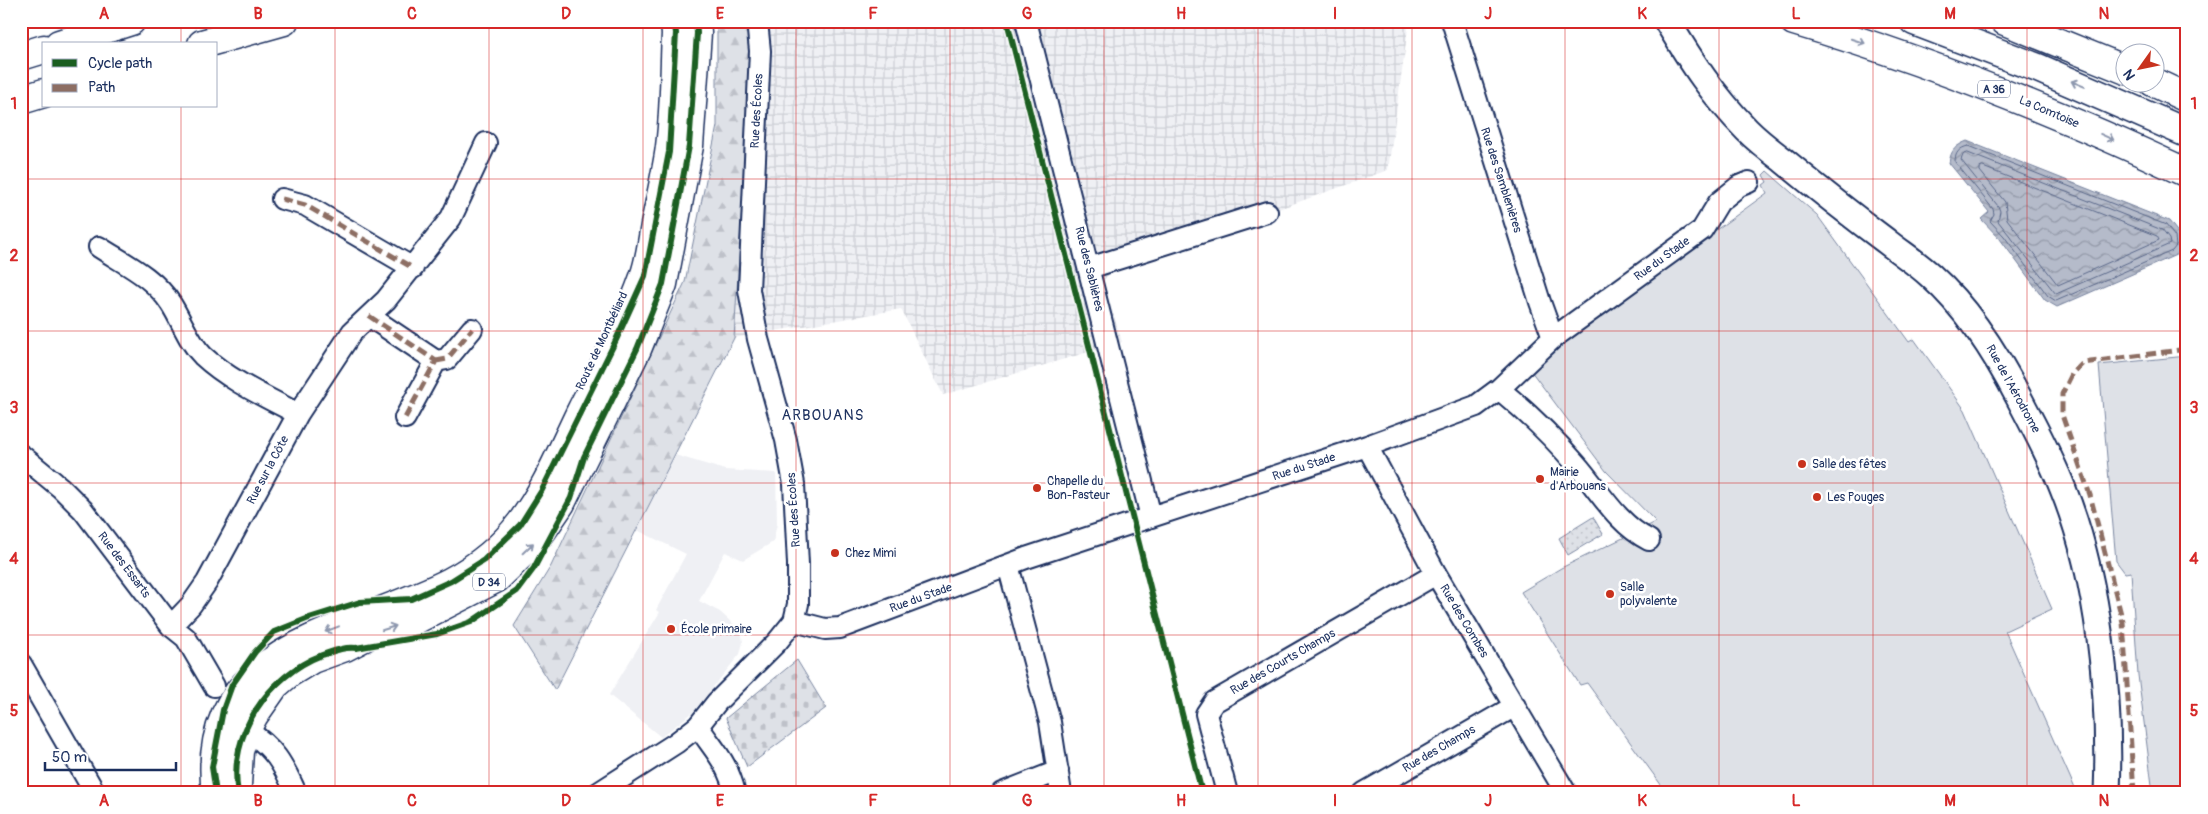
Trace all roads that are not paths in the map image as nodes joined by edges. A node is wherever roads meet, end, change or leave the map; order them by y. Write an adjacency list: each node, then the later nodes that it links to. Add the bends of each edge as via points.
1 (130, 21): 13 (main road)
2 (284, 21): 14 (main road)
3 (674, 21): 54 (main road, Route de Montbéliard / D 34, one-way to 54, via 669,152 645,276 542,490 520,525 484,560 427,592 305,640 245,683 234,696 218,731 212,767)
4 (696, 21): 51 (main road, D 34, one-way to 4, via 275,685 289,672 370,634 418,620 497,578 535,541 561,503 637,349 663,284 689,146)
5 (757, 21): 45 (street, Rue des Écoles, via 760,51 749,290 794,484 798,604)
6 (1026, 21): 31 (street, Rue des Sablières)
7 (1452, 21): 34 (street, Rue des Samblenières)
8 (1667, 21): 64 (street, Rue de l'Aérodrome, via 1694,68 1749,132 1931,276 1971,320 1998,358 2063,489 2080,543 2103,666)
9 (1794, 21): 25 (main road, La Comtoise / A 36, one-way to 25, via 1978,83)
10 (1914, 21): 23 (main road, one-way to 10, via 2038,68)
11 (2006, 21): 18 (main road)
12 (2053, 21): 17 (main road)
13 (64, 42)
14 (209, 42)
15 (42, 49): 16 (main road)
16 (21, 56)
17 (2116, 57)
18 (2116, 66)
19 (2166, 87): 21 (main road)
20 (42, 94): 22 (main road)
21 (2184, 97)
22 (21, 100)
23 (2187, 133)
24 (486, 143): 30 (street, Rue sur la Côte, via 451,218)
25 (2187, 173)
26 (1749, 182): 34 (street, Rue du Stade, via 1738,186 1719,202 1702,230)
27 (282, 199): 30 (street, via 305,205)
28 (1267, 212): 31 (street)
29 (99, 247): 37 (street, via 150,280 170,303 185,332 203,356 239,382)
30 (414, 268): 32 (street, Rue sur la Côte)
31 (1089, 268): 41 (street, Rue des Sablières)
32 (369, 316): 35 (street); 37 (street, Rue sur la Côte, via 352,332)
33 (472, 328): 35 (street, via 447,359)
34 (1553, 338): 36 (street, Rue du Stade)
35 (436, 361): 38 (street)
36 (1499, 389): 39 (street, Rue du Stade, via 1476,406); 42 (street, via 1535,418 1622,521)
37 (298, 414): 46 (street, Rue sur la Côte, via 210,575 191,605)
38 (406, 418)
39 (1367, 446): 41 (street, Rue du Stade); 44 (street, Rue des Combes)
40 (21, 455): 46 (street, Rue des Essarts, via 62,488 83,510)
41 (1152, 517): 43 (street, Rue du Stade)
42 (1649, 540)
43 (1008, 565): 45 (street, Rue du Stade, via 840,628 826,629); 52 (street, via 1050,722)
44 (1436, 574): 49 (street, Rue des Combes); 61 (street, Rue des Courts Champs, via 1214,702 1206,714)
45 (794, 621): 50 (street, Rue des Écoles)
46 (171, 626): 48 (street, Rue des Essarts, via 186,638)
47 (21, 664): 53 (street)
48 (214, 686)
49 (1515, 706): 62 (street, Rue des Champs); 63 (street, Rue des Combes)
50 (698, 726): 57 (street, Rue des Écoles); 58 (street, via 723,759)
51 (246, 730): 55 (main road, D 34, via 239,751); 56 (street, via 263,741 283,763)
52 (1058, 770): 59 (street); 60 (street)
53 (95, 793)
54 (216, 793)
55 (238, 793)
56 (296, 793)
57 (598, 793)
58 (735, 793)
59 (1002, 793)
60 (1061, 793)
61 (1227, 793)
62 (1364, 793)
63 (1566, 793)
64 (2107, 793)

